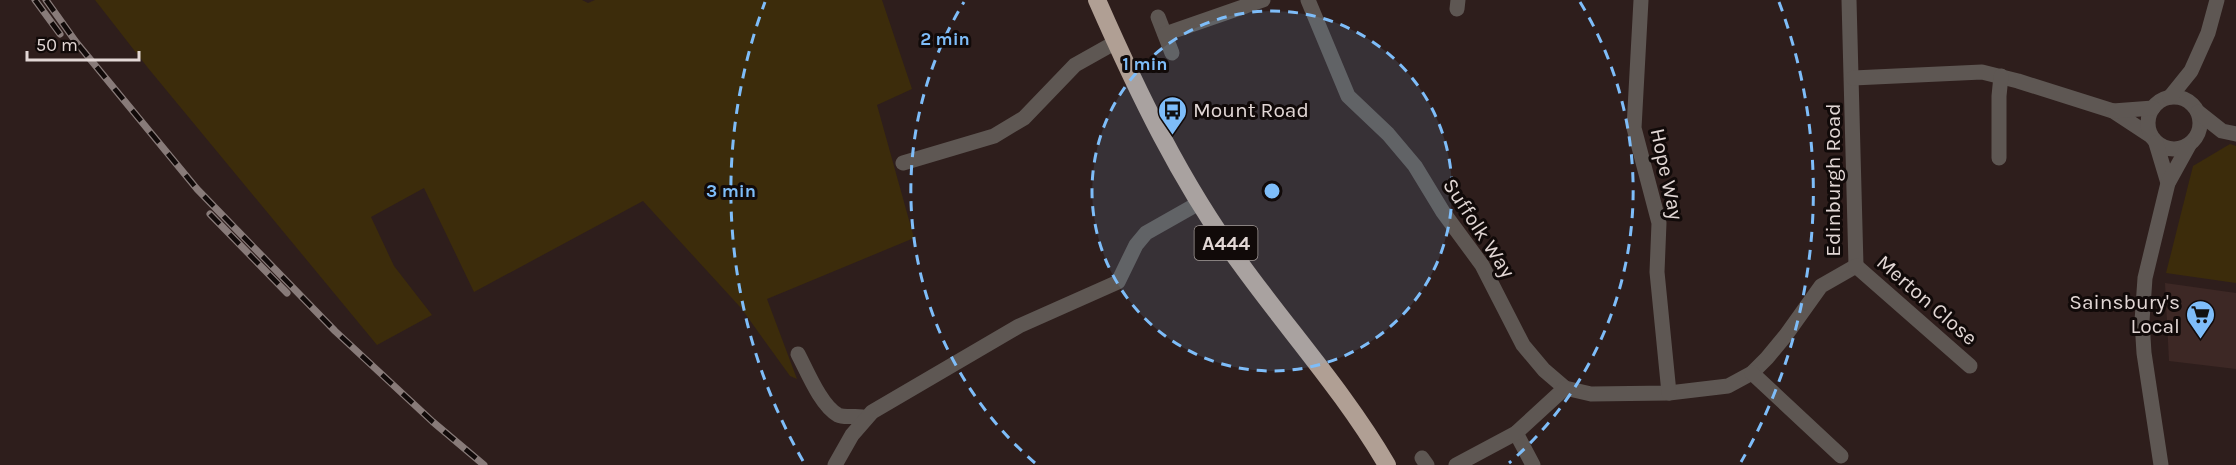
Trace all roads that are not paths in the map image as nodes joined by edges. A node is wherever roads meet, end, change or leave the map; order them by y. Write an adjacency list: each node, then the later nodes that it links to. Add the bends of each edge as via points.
1 (1097, 0): 9 (highway, A444)
2 (1263, 0): 8 (street)
3 (1308, 0): 29 (street, Suffolk Way, via 1348,96 1415,166 1482,265 1523,345)
4 (1641, 0): 30 (street, Hope Way, via 1634,128 1659,223 1657,272)
5 (1850, 0): 13 (street, Edinburgh Road)
6 (2217, 0): 11 (street, via 2208,33)
7 (1158, 17): 8 (street)
8 (1165, 34): 10 (street)
9 (1116, 42): 22 (street, via 1075,65 1024,118 994,136); 24 (highway, A444)
10 (1172, 52)
11 (2191, 70): 14 (street); 16 (street)
12 (2001, 76): 13 (street, via 1982,72); 17 (street); 21 (street)
13 (1853, 78): 25 (street, Edinburgh Road)
14 (2170, 97): 15 (street); 16 (street, via 2178,97)
15 (2152, 108): 17 (street); 19 (street, via 2148,119)
16 (2195, 109): 18 (street); 20 (street, via 2200,127)
17 (2113, 111): 19 (street)
18 (2229, 133): 20 (street)
19 (2154, 140): 20 (street, via 2172,149); 23 (street)
20 (2191, 142): 23 (street)
21 (1998, 158)
22 (903, 163)
23 (2168, 183): 35 (street, via 2147,267 2142,321)
24 (1198, 203): 31 (street, via 1146,233 1118,282 1019,326); 34 (highway, A444, via 1347,403)
25 (1856, 266): 27 (street, Merton Close); 28 (street, Edinburgh Road, via 1821,286 1786,335)
26 (798, 354): 31 (street, via 828,408 840,417)
27 (1970, 366)
28 (1752, 373): 30 (street, Edinburgh Road, via 1728,386); 33 (street)
29 (1565, 388): 30 (street, Suffolk Way, via 1591,394); 32 (street)
30 (1669, 393)
31 (866, 418): 36 (street)
32 (1516, 433): 37 (street); 38 (street)
33 (1841, 456)
34 (1382, 462)
35 (2163, 462)
36 (835, 465)
37 (1456, 465)
38 (1533, 465)

